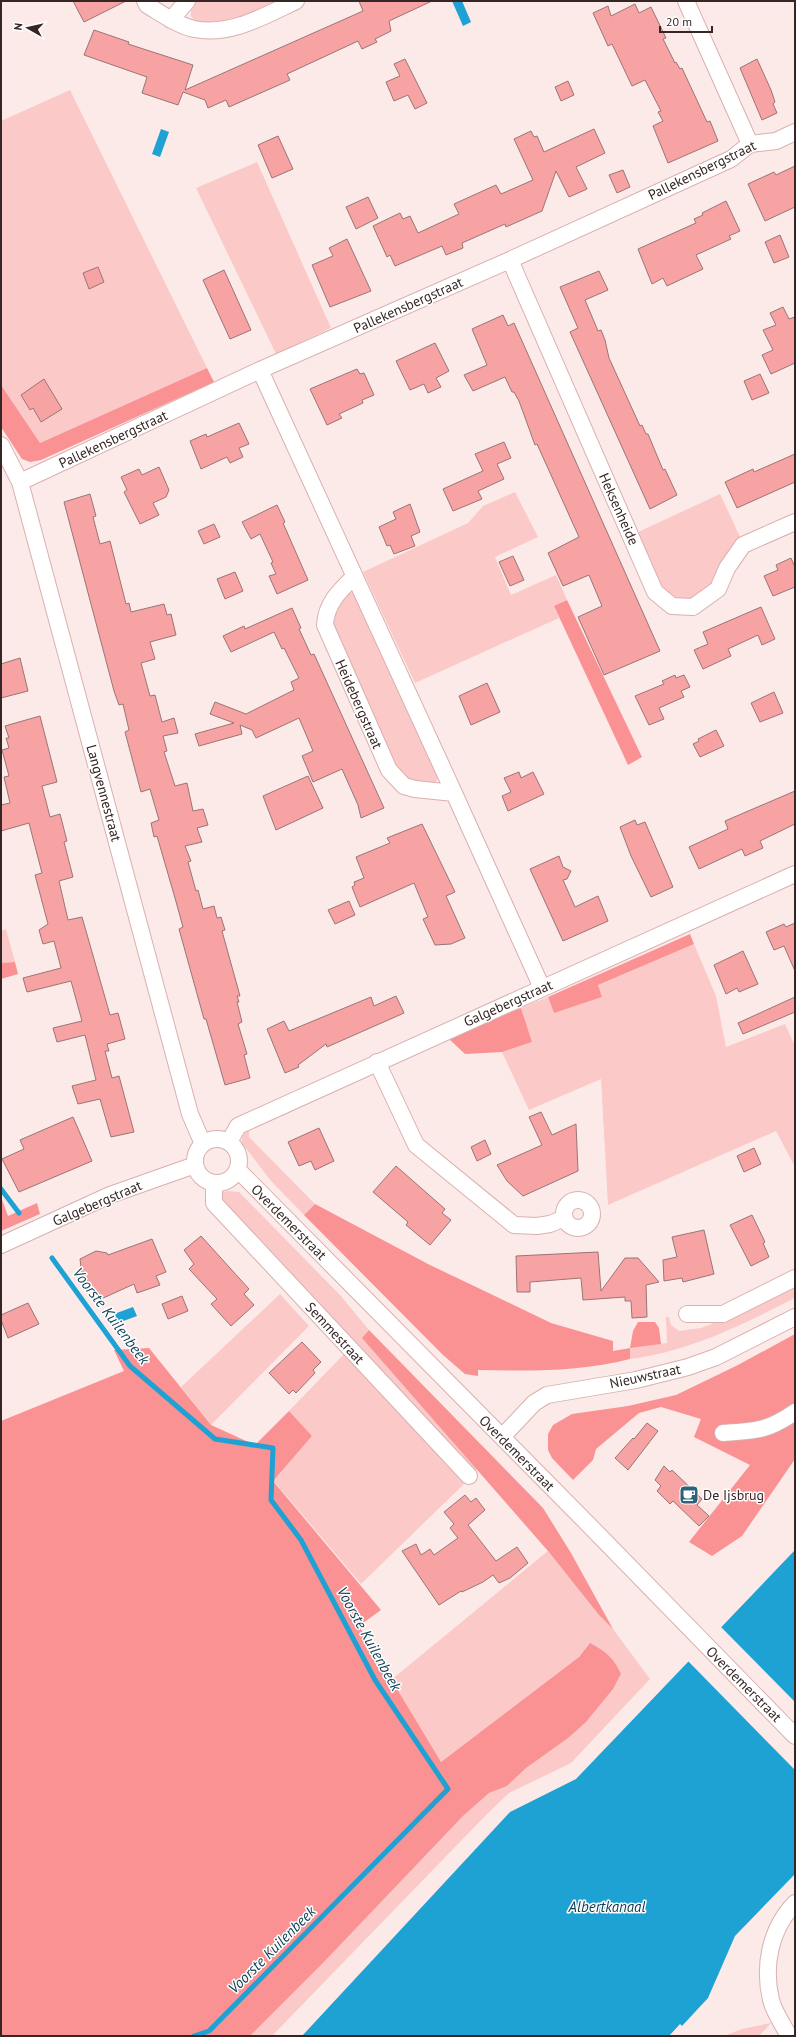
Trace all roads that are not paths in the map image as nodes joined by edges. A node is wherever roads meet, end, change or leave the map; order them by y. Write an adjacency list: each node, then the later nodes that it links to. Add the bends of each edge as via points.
1 (145, 1): 5 (street, via 147,5)
2 (187, 1): 5 (street)
3 (296, 1): 5 (street, via 241,26 219,30 193,29)
4 (686, 1): 7 (street)
5 (171, 20)
6 (795, 132): 7 (street, Pallekensbergstraat, via 776,141)
7 (750, 144): 8 (street, Pallekensbergstraat, via 732,159)
8 (510, 260): 9 (street, Pallekensbergstraat); 12 (street, Heksenheide, via 655,592 672,606 693,607 718,589 727,568 743,544)
9 (260, 370): 11 (street, Pallekensbergstraat); 13 (street)
10 (1, 445): 11 (street, Langvennestraat)
11 (20, 482): 19 (street, Langvennestraat, via 190,1114)
12 (795, 522)
13 (354, 577): 14 (street); 14 (street, Heidebergstraat, via 330,604 325,625 389,770 404,786)
14 (454, 793): 16 (street)
15 (795, 874): 16 (street, Galgebergstraat)
16 (542, 988): 17 (street, Galgebergstraat)
17 (377, 1062): 18 (street, Galgebergstraat, via 238,1126); 23 (street, via 416,1145 452,1175 514,1225 537,1226)
18 (229, 1142): 19 (street, via 221,1139); 21 (street, via 239,1155)
19 (203, 1144): 20 (street, via 198,1150)
20 (195, 1165): 22 (street, via 198,1174 205,1181); 24 (street, Galgebergstraat, via 110,1196)
21 (238, 1170): 22 (street, via 228,1181); 30 (street, Overdemerstraat)
22 (214, 1184): 31 (street, Semmestraat, via 214,1203)
23 (565, 1218)
24 (1, 1245)
25 (795, 1278): 26 (street, via 723,1314)
26 (687, 1314)
27 (795, 1317): 30 (street, Nieuwstraat, via 716,1357 688,1367 636,1380 547,1395 534,1403)
28 (795, 1412): 29 (street, via 759,1431)
29 (723, 1433)
30 (502, 1437): 32 (street, Overdemerstraat)
31 (469, 1476)
32 (795, 1736)
33 (795, 1903): 34 (street, via 773,1936 766,1968 772,2001)
34 (789, 2036)

